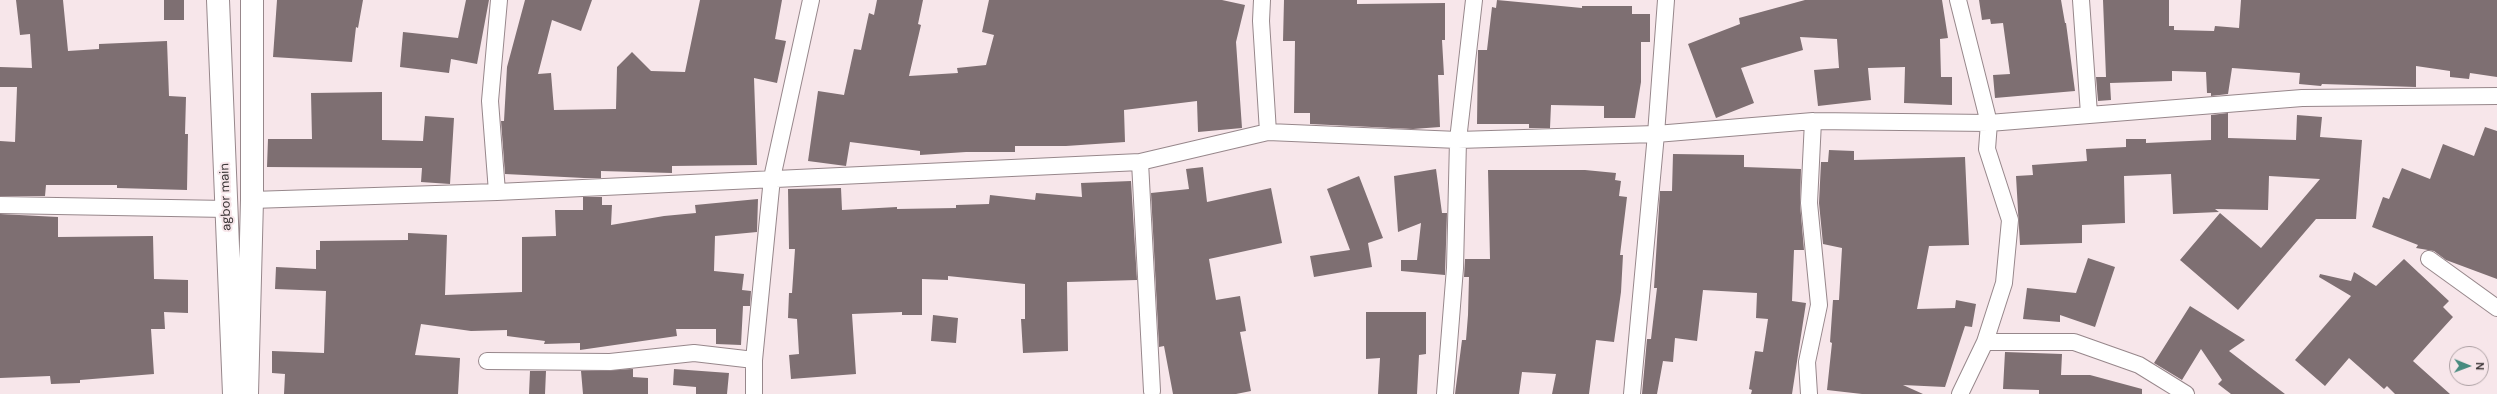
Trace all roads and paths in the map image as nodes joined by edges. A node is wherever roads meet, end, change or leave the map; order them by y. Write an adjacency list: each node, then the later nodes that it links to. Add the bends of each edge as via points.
1 (218, 0): 22 (main road, agbor main)
2 (252, 0): 20 (main road, agbor main)
3 (499, 0): 19 (street, via 490,101)
4 (811, 0): 18 (street)
5 (1262, 0): 14 (street)
6 (1474, 0): 16 (street)
7 (1666, 0): 15 (street)
8 (1958, 0): 13 (street)
9 (2081, 0): 11 (street)
10 (2497, 96): 11 (street, via 2302,98)
11 (2089, 114): 13 (street)
12 (1813, 121): 13 (street); 15 (street); 34 (street, via 1809,203 1819,305 1807,362)
13 (1989, 123): 25 (street, via 1987,149 2010,220 2004,283)
14 (1268, 132): 16 (street); 17 (street)
15 (1656, 134): 16 (street); 33 (street)
16 (1458, 140): 32 (street, via 1455,268)
17 (1140, 162): 18 (street); 28 (street)
18 (772, 178): 19 (street); 26 (street)
19 (496, 192): 20 (street)
20 (252, 200): 30 (main road, agbor main)
21 (0, 205): 22 (street)
22 (227, 209): 29 (main road, agbor main)
23 (2429, 259): 24 (street)
24 (2497, 308)
25 (1985, 342): 35 (street); 36 (street, via 2074,342 2139,366)
26 (754, 360): 27 (street, via 694,353 610,362); 31 (street)
27 (487, 361)
28 (1152, 391)
29 (234, 394)
30 (248, 394)
31 (754, 394)
32 (1445, 394)
33 (1632, 394)
34 (1809, 394)
35 (1960, 394)
36 (2186, 394)

